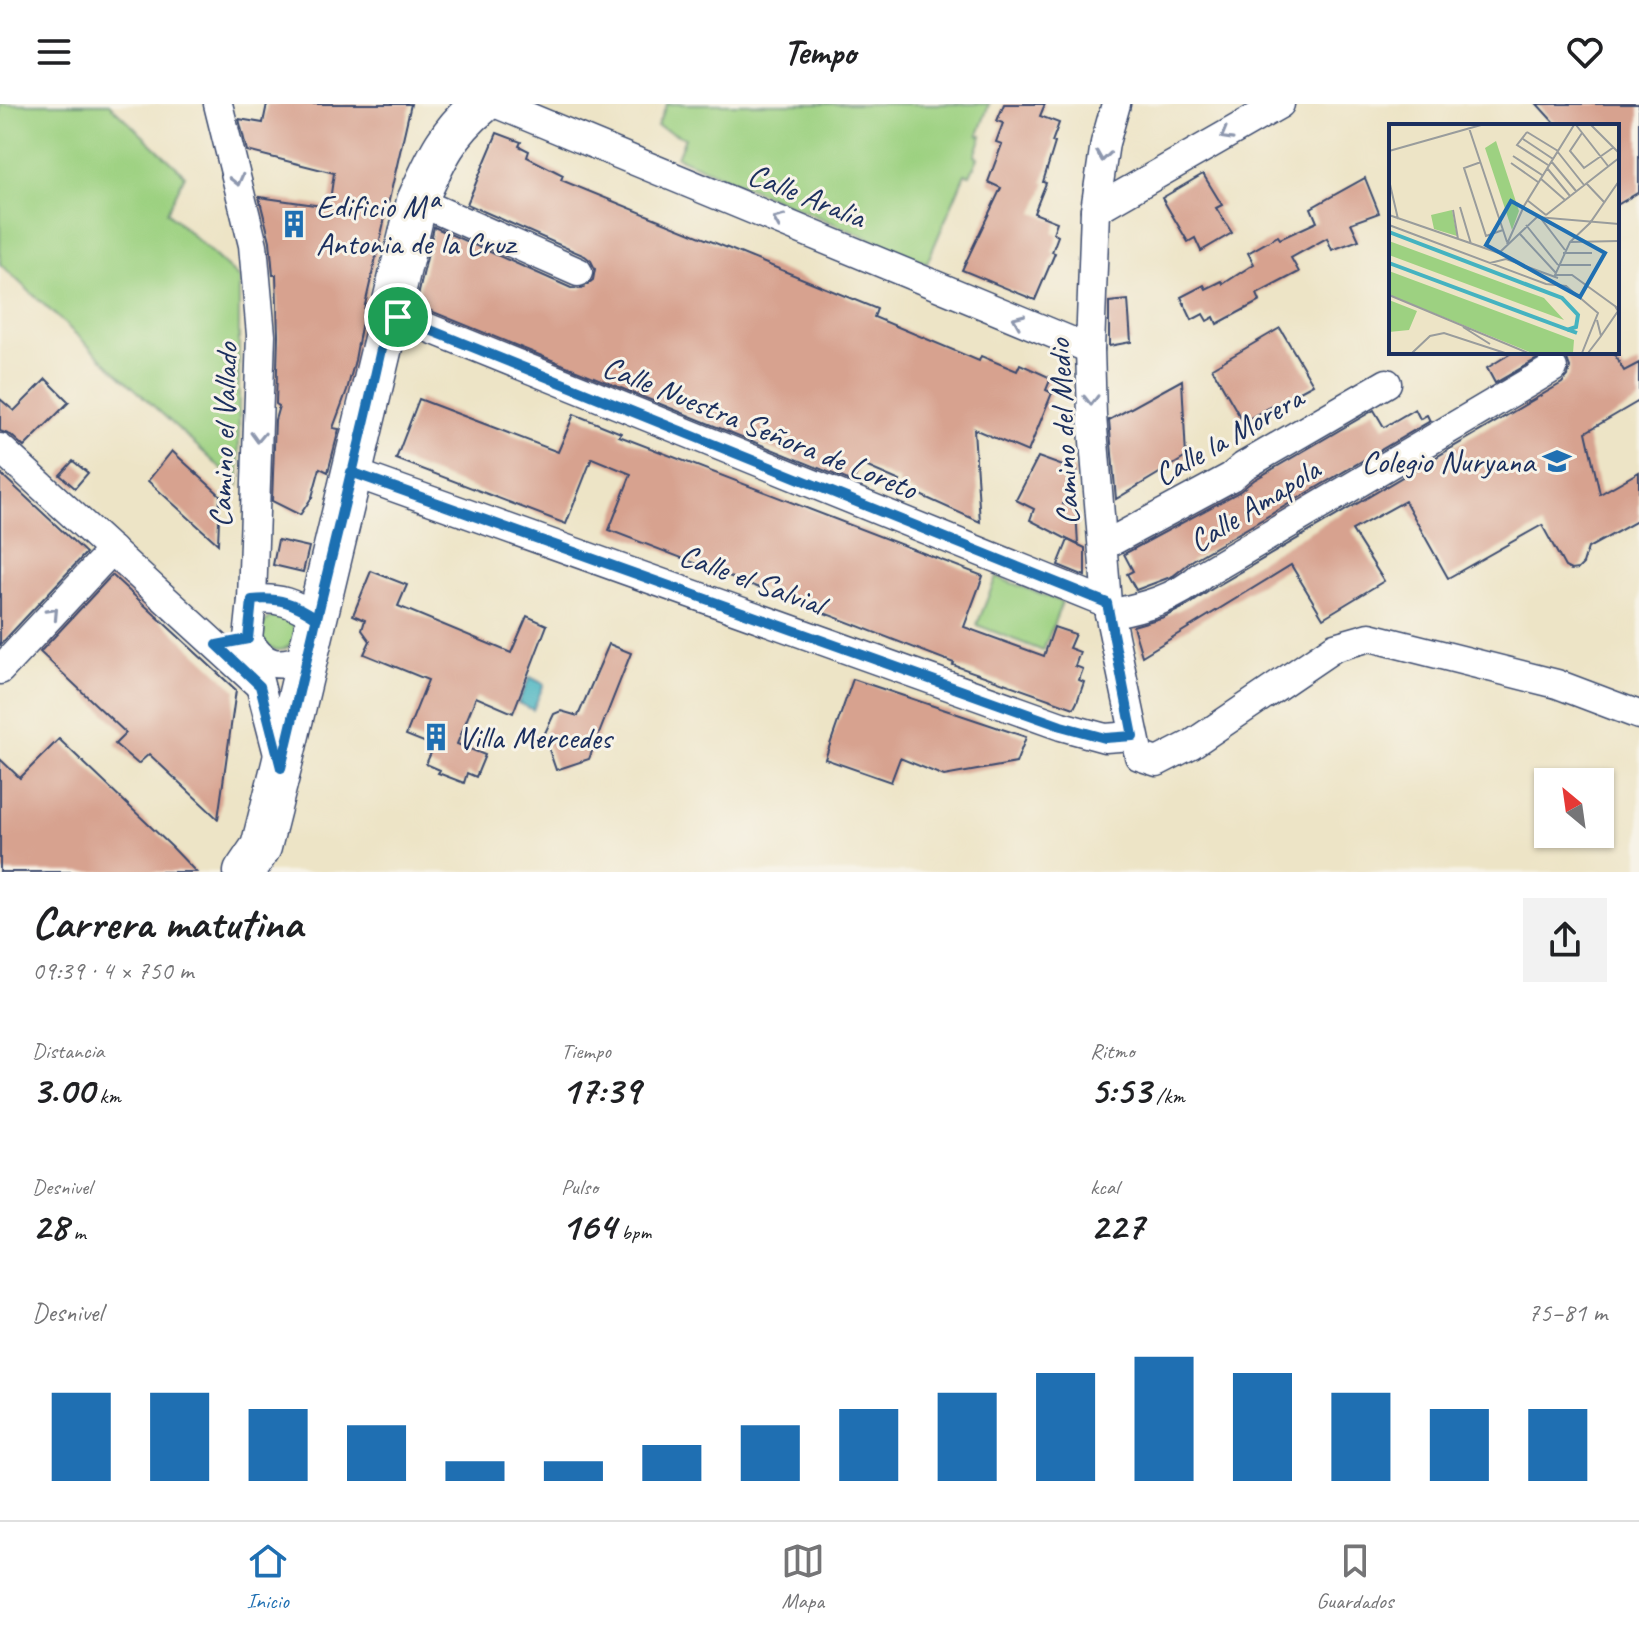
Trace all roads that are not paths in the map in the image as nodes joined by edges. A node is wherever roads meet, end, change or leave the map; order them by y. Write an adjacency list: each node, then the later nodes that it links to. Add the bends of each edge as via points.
1 (218, 104): 17 (street, Camino el Vallado, one-way to 17, via 253,245 261,335)
2 (482, 104): 6 (street, via 440,150)
3 (497, 104): 10 (street, Calle Aralia, one-way to 3)
4 (1116, 104): 7 (street, Camino del Medio, one-way to 7)
5 (1280, 104): 7 (street, one-way to 7)
6 (417, 201): 8 (street); 9 (street)
7 (1095, 210): 10 (street, Camino del Medio)
8 (578, 272)
9 (389, 312): 14 (street); 18 (street, Calle Nuestra Señora de Loreto)
10 (1090, 349): 15 (street, Camino del Medio, one-way to 15)
11 (1553, 368): 18 (street, Calle Amapola, via 1153,605)
12 (1387, 383): 15 (street, Calle la Morera)
13 (0, 448): 16 (street)
14 (351, 472): 19 (street); 26 (street, Calle el Salvial, via 1061,726)
15 (1103, 546): 18 (street, Camino del Medio)
16 (112, 550): 21 (street); 23 (street, one-way to 16)
17 (252, 600): 19 (street, via 273,598); 20 (street, Camino el Vallado)
18 (1108, 609): 26 (street, Camino del Medio)
19 (317, 618): 22 (street)
20 (248, 639): 21 (street); 22 (street, via 259,656 272,663); 24 (street, Camino el Vallado)
21 (217, 645): 24 (street)
22 (307, 658): 27 (street)
23 (0, 670)
24 (260, 686): 27 (street, Camino el Vallado)
25 (1639, 715): 26 (street, Calle el Salvial, via 1557,684 1370,637 1335,647 1157,762)
26 (1136, 746)
27 (281, 768): 28 (street, via 261,847)
28 (244, 872)

